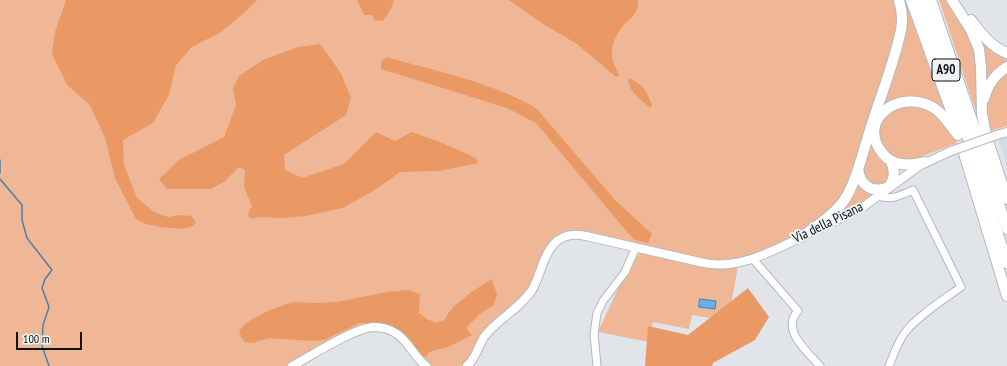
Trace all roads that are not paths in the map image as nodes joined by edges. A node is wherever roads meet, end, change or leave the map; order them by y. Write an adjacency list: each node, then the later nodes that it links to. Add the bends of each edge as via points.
1 (899, 0): 14 (highway, via 902,11 896,50)
2 (911, 0): 11 (highway, via 958,130)
3 (921, 0): 11 (highway, A90)
4 (931, 0): 11 (highway, A90)
5 (952, 0): 9 (highway, via 971,30 979,49)
6 (956, 0): 7 (highway, via 991,43)
7 (1007, 53)
8 (1007, 67): 9 (highway, via 994,77)
9 (982, 105): 11 (highway, via 983,120)
10 (1007, 132): 13 (main road, Via della Pisana, bridge, via 951,150)
11 (973, 142): 12 (highway, via 933,107 911,101 896,103 881,115 875,130 879,148); 17 (highway); 18 (highway, A90); 22 (highway, A90); 23 (highway)
12 (891, 161): 13 (highway, via 905,165); 15 (highway, via 894,174)
13 (925, 162): 15 (main road, Via della Pisana)
14 (858, 169): 15 (highway, via 861,180 869,188 879,190); 19 (highway, via 840,205)
15 (889, 187): 16 (main road, Via della Pisana)
16 (878, 196): 19 (main road, Via della Pisana, via 859,209); 29 (street, via 891,199 913,190 961,287 906,330)
17 (1007, 199)
18 (1007, 229)
19 (801, 237): 21 (main road, Via della Pisana)
20 (636, 247): 21 (main road, Via della Pisana, via 714,264 731,264); 26 (main road, Via della Pisana, via 581,235 561,238 551,248 530,293 486,335); 27 (street, via 624,272 597,313 594,334)
21 (753, 259): 28 (street, via 798,311 792,319 794,335)
22 (1007, 262)
23 (1007, 296)
24 (292, 366): 25 (main road, via 350,335 376,327 387,329 399,336)
25 (426, 366)
26 (467, 366)
27 (597, 366)
28 (820, 366)
29 (889, 366)

